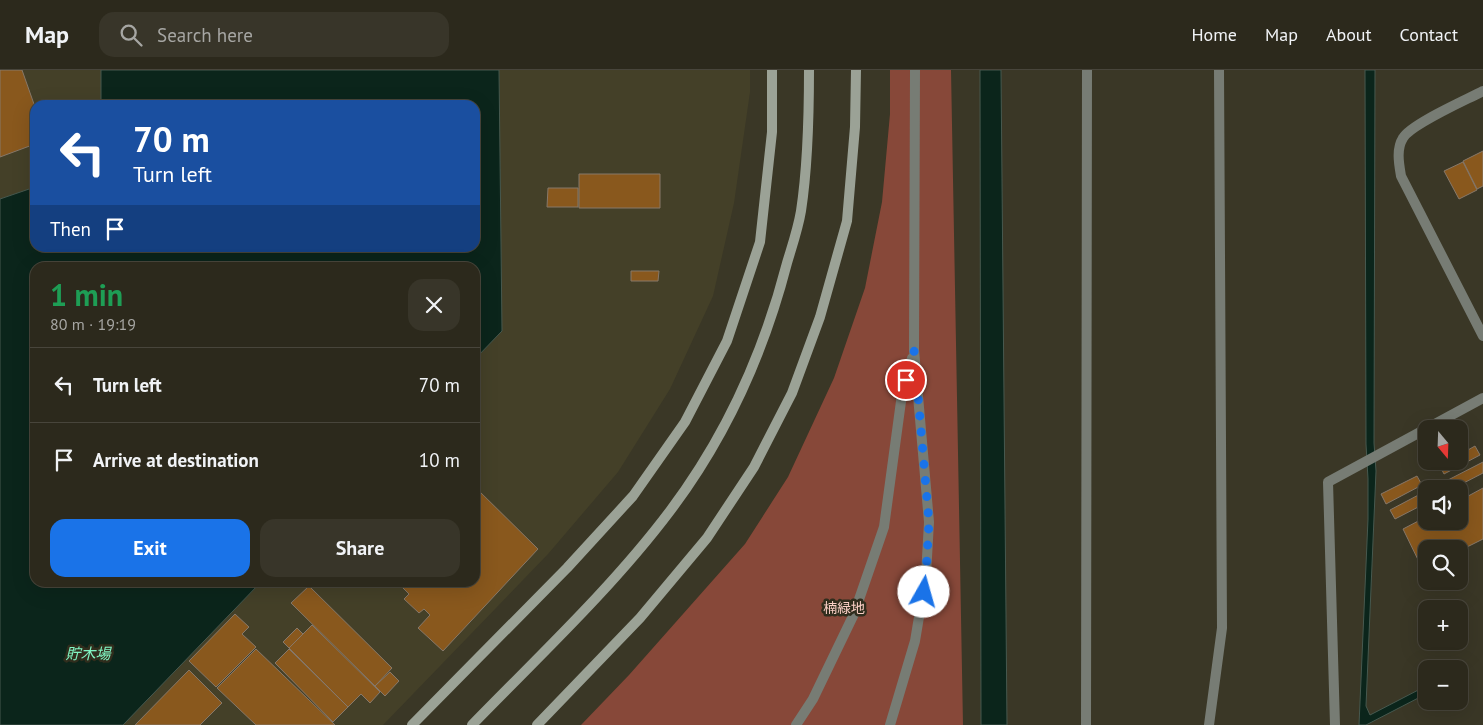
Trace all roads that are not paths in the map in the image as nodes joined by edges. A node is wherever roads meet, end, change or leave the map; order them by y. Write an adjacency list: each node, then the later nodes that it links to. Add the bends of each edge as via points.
1 (772, 70): 11 (street, via 772,132 760,242 727,341 685,422 633,496 567,568)
2 (809, 70): 12 (street, via 809,125 801,213 776,304 749,375 714,444 670,511 606,587)
3 (856, 70): 13 (street, via 856,127 847,221 820,318 792,393 754,467 707,538 640,618)
4 (915, 70): 9 (street)
5 (1087, 70): 16 (street)
6 (1219, 70): 17 (street, via 1222,628)
7 (1483, 91): 8 (street, via 1422,122 1403,138 1398,156 1401,176)
8 (1483, 336)
9 (914, 350): 14 (street, via 902,394 884,527 854,614 813,699); 15 (street, via 929,522 926,575 915,641)
10 (1483, 398): 18 (street, via 1328,482)
11 (412, 725)
12 (472, 725)
13 (537, 725)
14 (796, 725)
15 (890, 725)
16 (1086, 725)
17 (1209, 725)
18 (1335, 725)

